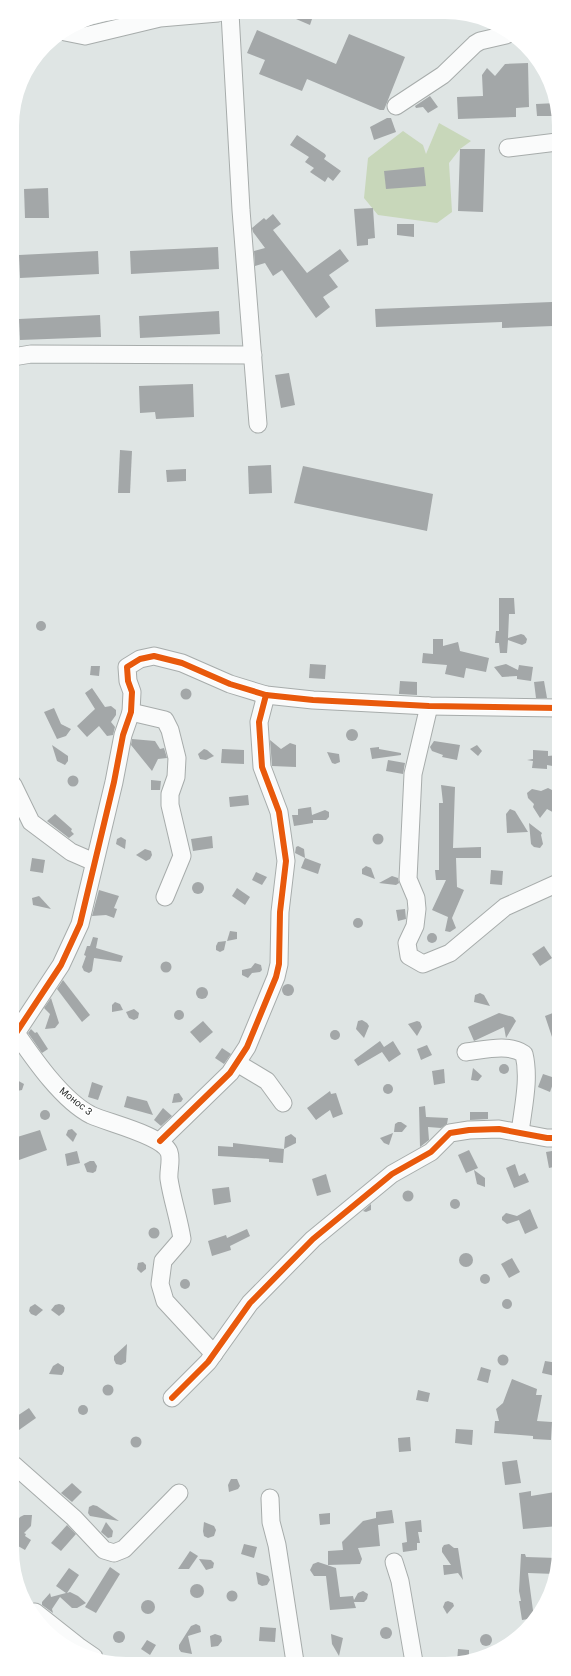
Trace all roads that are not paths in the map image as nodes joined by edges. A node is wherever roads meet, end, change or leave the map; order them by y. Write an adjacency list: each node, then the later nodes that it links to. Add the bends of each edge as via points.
1 (156, 19): 3 (street, via 85,36)
2 (230, 19): 9 (street, via 241,210)
3 (72, 33)
4 (503, 36): 5 (street, via 474,44 444,75)
5 (396, 106)
6 (552, 143): 7 (street)
7 (508, 148)
8 (19, 356): 9 (street)
9 (253, 356): 10 (street)
10 (258, 424)
11 (266, 695): 12 (street); 14 (street, via 212,677 182,663 154,656 140,659 127,667 132,692); 22 (street, via 259,722 262,767 280,812 286,861 280,912 279,964 247,1047)
12 (429, 706): 13 (street); 17 (street, via 413,774 408,879 416,898 417,909 415,926 407,943 409,956 423,964 450,953 505,907)
13 (552, 708)
14 (131, 712): 16 (street, via 123,735); 18 (street, via 165,720 177,758 170,805 182,856)
15 (19, 797): 16 (street, via 31,822 71,852)
16 (94, 862): 19 (street, via 76,930 61,965)
17 (552, 886)
18 (165, 897)
19 (19, 1026)
20 (19, 1037): 26 (street, Монос 3, via 55,1085 90,1114)
21 (466, 1052): 24 (street, via 510,1048 524,1054 527,1064 526,1091)
22 (237, 1063): 23 (street, via 267,1081); 26 (street, via 230,1073)
23 (282, 1103)
24 (520, 1133): 25 (street); 27 (street, via 499,1129 450,1133 431,1152 392,1174 313,1239 250,1303)
25 (552, 1137)
26 (160, 1141): 27 (street, via 169,1152 169,1179 182,1239 163,1261 160,1284 165,1301)
27 (214, 1354): 28 (street)
28 (172, 1398)
29 (19, 1469): 30 (street, via 74,1518 104,1550 114,1553 124,1549)
30 (179, 1493)
31 (270, 1498): 35 (street, via 271,1522 278,1545)
32 (394, 1562): 36 (street, via 400,1581)
33 (45, 1620): 34 (street)
34 (77, 1645)
35 (294, 1657)
36 (413, 1657)

